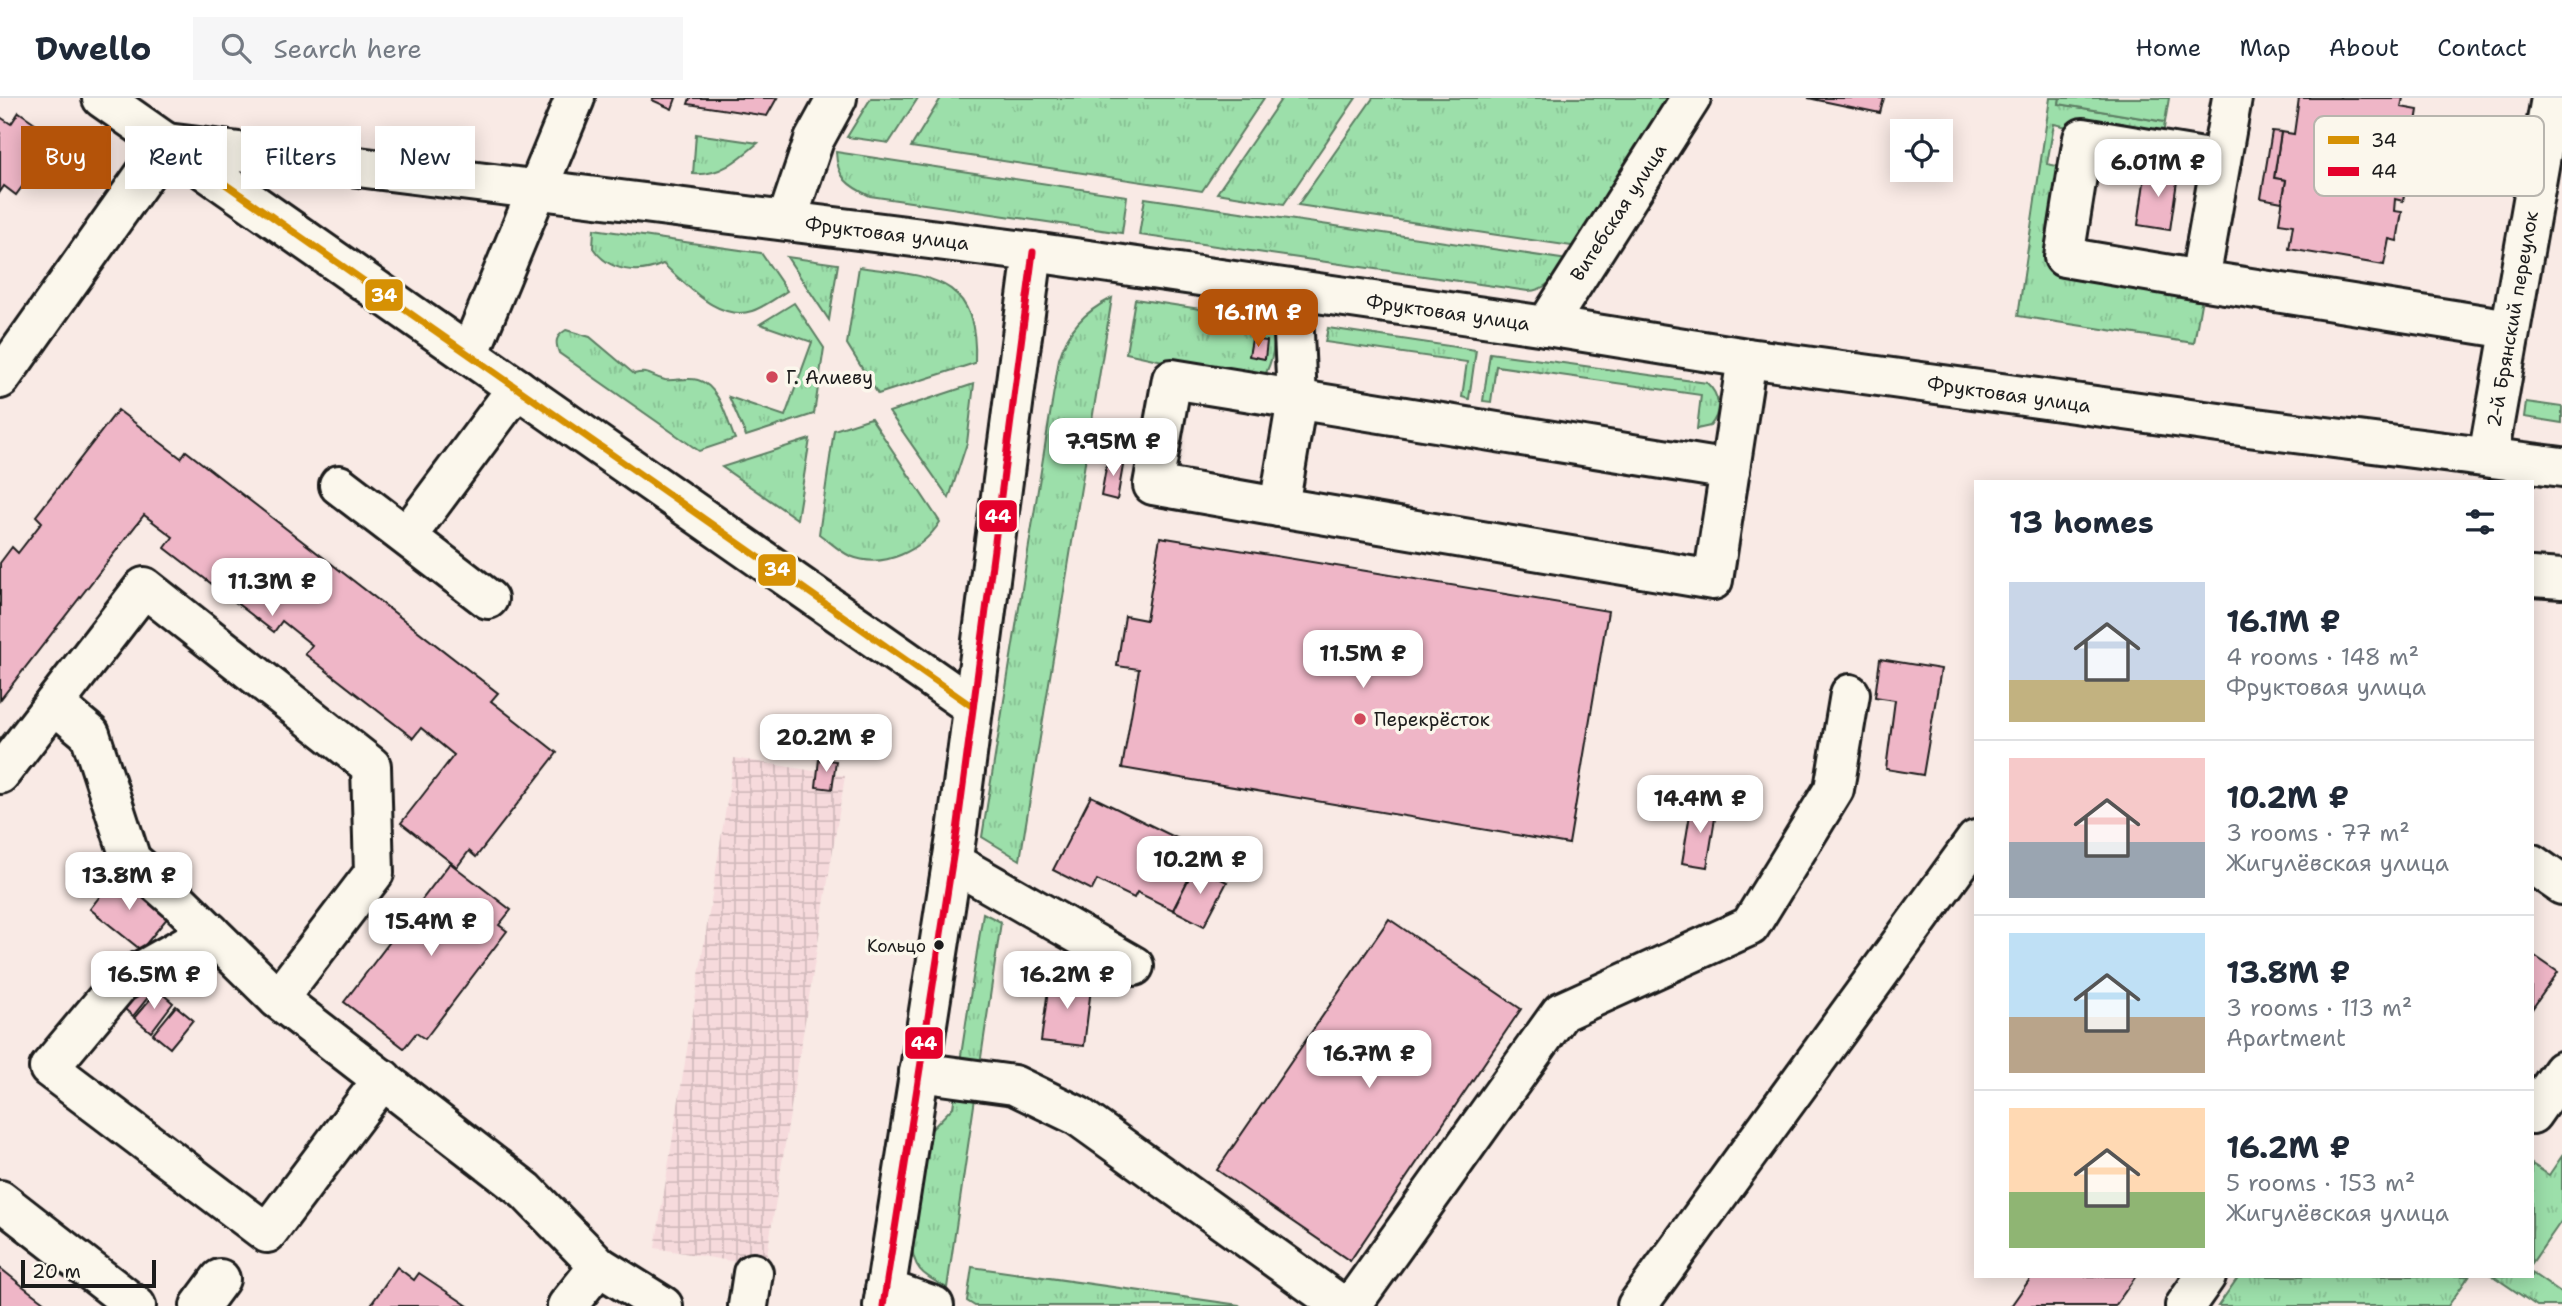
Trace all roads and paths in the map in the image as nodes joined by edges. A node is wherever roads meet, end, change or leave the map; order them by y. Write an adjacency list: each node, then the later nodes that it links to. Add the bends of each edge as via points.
1 (102, 98): 7 (street)
2 (575, 98): 13 (street)
3 (837, 98): 15 (street, via 814,141)
4 (1691, 98): 19 (street, Витебская улица)
5 (2231, 98): 10 (street)
6 (2551, 98): 8 (street, 2-й Брянский переулок)
7 (142, 126)
8 (2544, 137)
9 (227, 151): 13 (street, Фруктовая улица)
10 (2221, 161): 17 (street); 17 (street, via 2083,138 2064,257)
11 (227, 186): 21 (street)
12 (135, 189): 23 (street)
13 (538, 190): 15 (street, Фруктовая улица); 21 (street)
14 (2534, 196): 20 (street, 2-й Брянский переулок)
15 (787, 220): 16 (street, Фруктовая улица)
16 (1032, 252): 18 (street, Фруктовая улица); 37 (street)
17 (2200, 280): 20 (street)
18 (1292, 290): 19 (street, Фруктовая улица); 25 (street)
19 (1546, 326): 22 (street, Фруктовая улица)
20 (2510, 329): 26 (street, 2-й Брянский переулок)
21 (469, 355): 24 (street)
22 (1747, 358): 26 (street, Фруктовая улица); 28 (street)
23 (0, 379)
24 (517, 388): 31 (street); 37 (street)
25 (1297, 399): 28 (street); 30 (street); 30 (street, via 1172,379 1153,485)
26 (2488, 457): 27 (street, Фруктовая улица)
27 (2562, 467)
28 (1730, 470): 30 (street, via 1713,580)
29 (339, 485): 31 (street)
30 (1279, 506)
31 (407, 536): 34 (street)
32 (2534, 577): 33 (street)
33 (2562, 579)
34 (488, 598)
35 (1850, 694): 59 (street, via 1834,789 1750,926 1561,1012)
36 (54, 704): 38 (street); 43 (street, via 90,734 131,860); 45 (street, via 144,586 371,766 374,873)
37 (973, 707): 40 (street)
38 (0, 774)
39 (1974, 843): 60 (street)
40 (952, 862): 44 (street); 47 (street)
41 (2534, 865): 42 (street)
42 (2562, 886)
43 (210, 932): 45 (street); 48 (street, via 120,983 48,1068 267,1233)
44 (1134, 966)
45 (278, 999): 48 (street)
46 (2562, 1071): 49 (street)
47 (919, 1072): 53 (street); 58 (street, via 1014,1085 1078,1116)
48 (383, 1079): 51 (street, via 526,1191)
49 (2534, 1111)
50 (0, 1200): 54 (street)
51 (599, 1266): 55 (street); 56 (street)
52 (2205, 1278): 61 (street)
53 (884, 1298): 57 (street)
54 (136, 1306)
55 (567, 1306)
56 (663, 1306)
57 (934, 1306)
58 (1342, 1306)
59 (1351, 1306)
60 (1637, 1306)
61 (2185, 1306)

